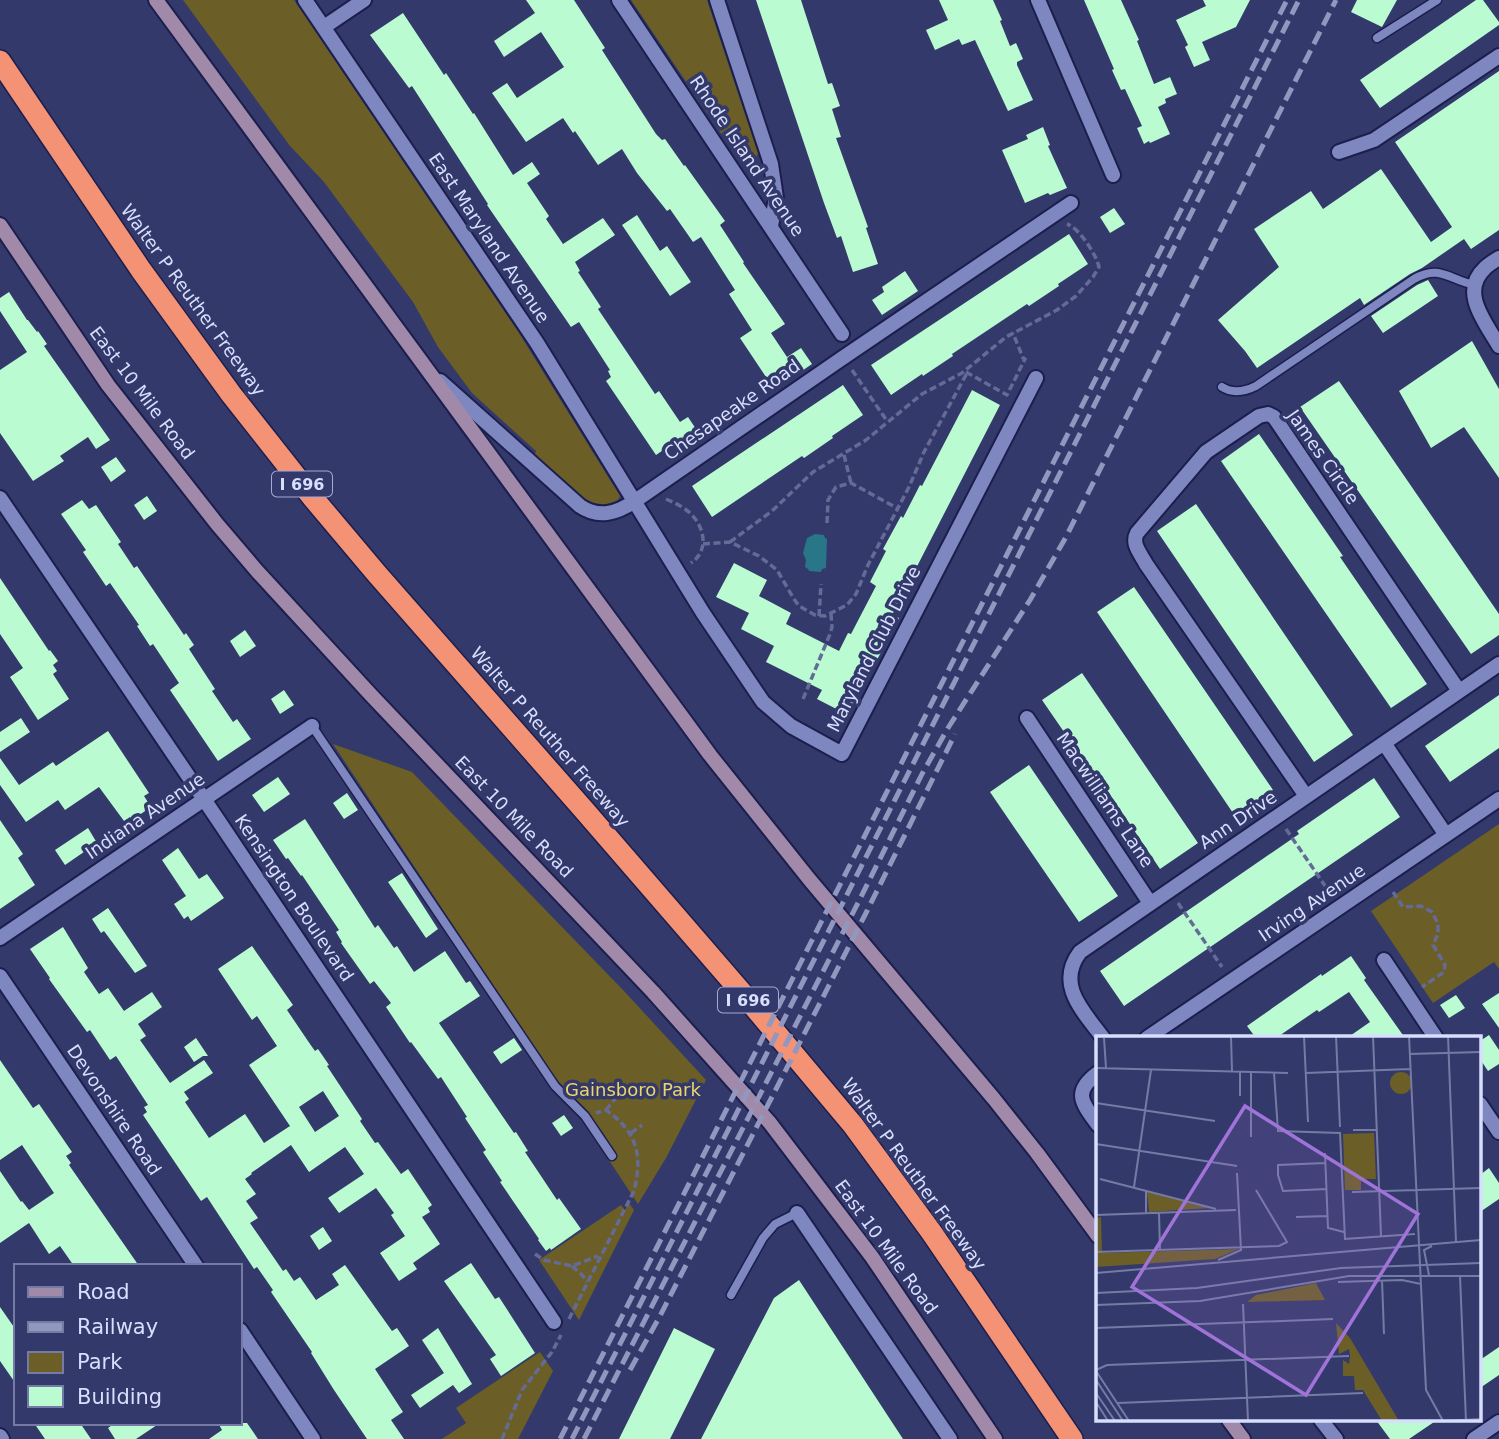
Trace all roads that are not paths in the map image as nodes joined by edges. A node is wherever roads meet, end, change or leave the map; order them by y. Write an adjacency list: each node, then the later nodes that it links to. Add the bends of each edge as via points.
1 (156, 0): 21 (main road)
2 (305, 0): 8 (street, East Maryland Avenue)
3 (364, 0): 8 (street)
4 (619, 0): 16 (street, Rhode Island Avenue)
5 (717, 0): 16 (street, via 771,164 775,198)
6 (1038, 0): 13 (street)
7 (1437, 0): 9 (lane)
8 (324, 27): 25 (street, East Maryland Avenue, via 537,343)
9 (1377, 38)
10 (1499, 56): 12 (street, via 1374,140)
11 (0, 61): 59 (highway, Walter P Reuther Freeway / I 696, via 231,394 377,574 853,1125)
12 (1339, 152)
13 (1112, 175)
14 (1071, 203): 25 (street, Chesapeake Road)
15 (0, 225): 58 (main road, East 10 Mile Road, via 108,385 257,571 770,1123 872,1258)
16 (771, 226): 19 (street, Rhode Island Avenue)
17 (1499, 258): 18 (street, via 1485,268)
18 (1475, 285): 20 (street, via 1475,303); 23 (lane, via 1426,273 1256,386 1246,391)
19 (842, 334)
20 (1499, 346)
21 (426, 369): 25 (street, Chesapeake Road, via 588,511 611,513); 48 (main road, via 710,755 994,1099)
22 (1036, 378): 25 (street, Maryland Club Drive, via 842,754 791,726 763,702)
23 (1222, 387)
24 (0, 498): 32 (street, Kensington Boulevard)
25 (635, 501)
26 (1499, 664): 27 (street, Ann Drive)
27 (1459, 691): 30 (street, Ann Drive); 31 (street, James Circle, via 1276,419 1268,414 1259,416 1206,452 1137,533 1135,545)
28 (1027, 718): 35 (street, Macwilliams Lane)
29 (312, 726): 32 (street, Indiana Avenue); 46 (lane, via 555,1086 585,1116)
30 (1384, 743): 31 (street, Ann Drive); 34 (street)
31 (1306, 796): 35 (street, Ann Drive)
32 (204, 799): 36 (street, Indiana Avenue); 51 (street, Kensington Boulevard)
33 (1499, 799): 34 (street, Irving Avenue)
34 (1447, 835): 40 (street, Irving Avenue)
35 (1150, 903): 39 (street, Ann Drive, via 1074,960 1072,991)
36 (0, 938)
37 (1384, 960): 41 (street)
38 (0, 976): 49 (street, Devonshire Road)
39 (1102, 1036)
40 (1150, 1036)
41 (1435, 1036)
42 (1096, 1075): 44 (street, via 1084,1086 1081,1097)
43 (1489, 1119): 45 (street)
44 (1096, 1122)
45 (1499, 1132)
46 (612, 1156)
47 (797, 1213): 50 (lane, via 775,1224 762,1238); 57 (street)
48 (1096, 1233)
49 (195, 1264)
50 (731, 1295)
51 (558, 1327)
52 (242, 1333): 56 (street)
53 (1230, 1422): 60 (main road)
54 (1323, 1422): 61 (street)
55 (1499, 1422): 62 (street)
56 (313, 1439)
57 (950, 1439)
58 (995, 1439)
59 (1072, 1439)
60 (1243, 1439)
61 (1336, 1439)
62 (1474, 1439)

